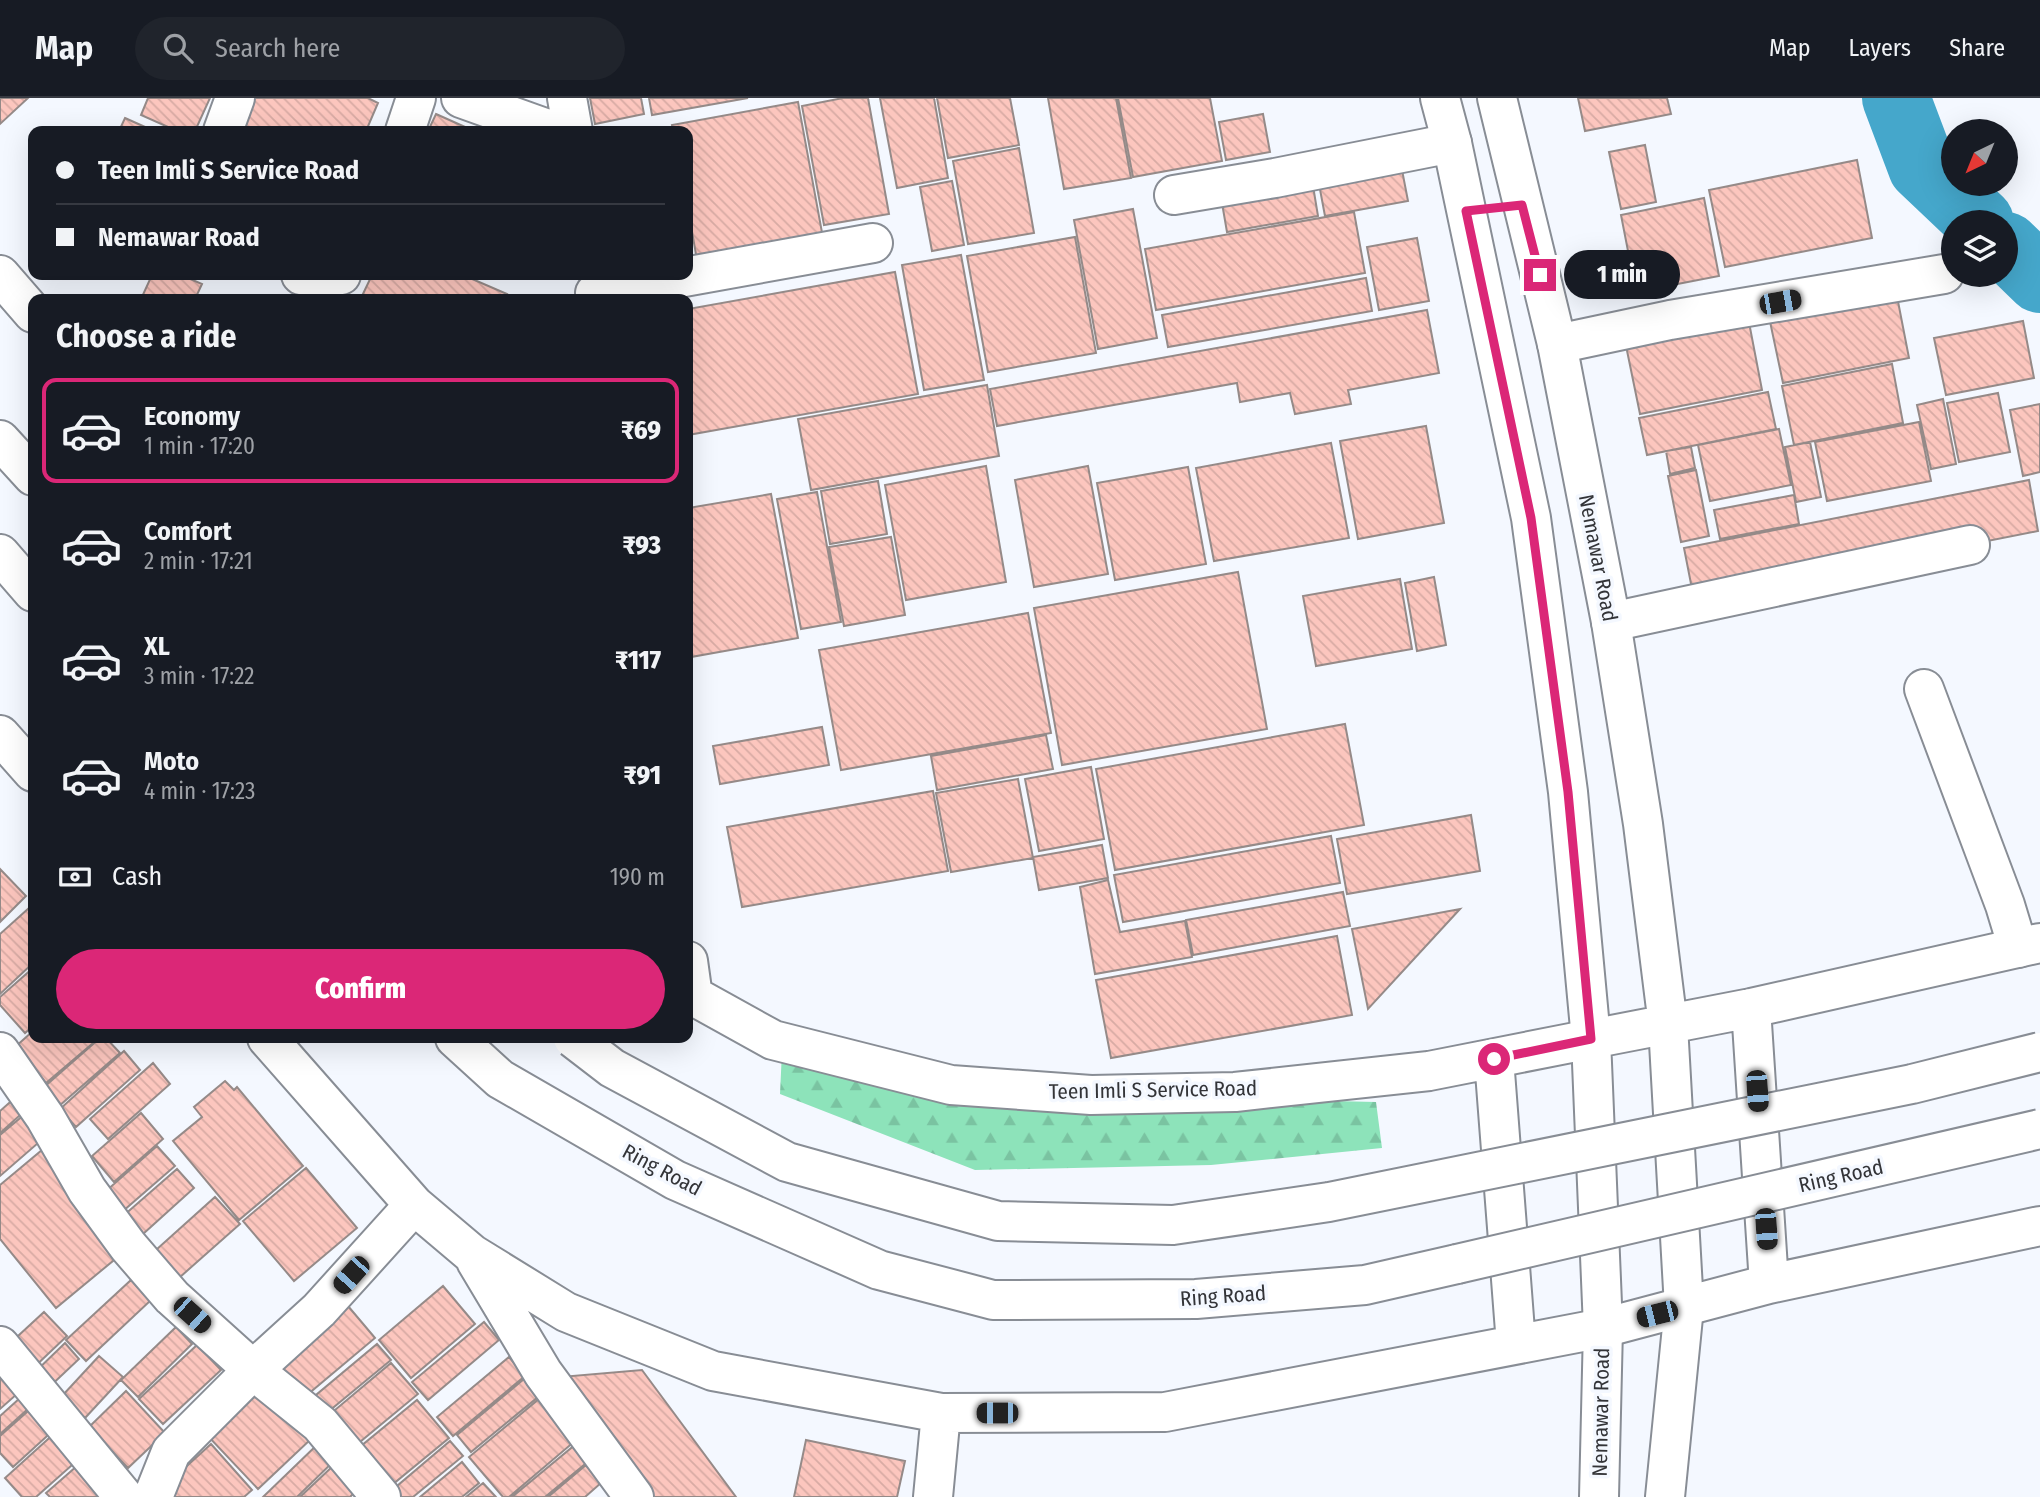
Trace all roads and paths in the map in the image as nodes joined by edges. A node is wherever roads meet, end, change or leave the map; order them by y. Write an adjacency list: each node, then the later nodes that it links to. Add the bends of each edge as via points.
1 (235, 98): 7 (main road)
2 (416, 98): 8 (main road)
3 (461, 98): 9 (main road)
4 (567, 98): 10 (main road)
5 (1440, 98): 11 (main road)
6 (1497, 98): 13 (main road, Nemawar Road)
7 (225, 126)
8 (407, 126)
9 (539, 126)
10 (572, 126)
11 (1452, 144): 12 (main road); 14 (main road)
12 (1174, 195)
13 (1522, 205): 14 (main road); 22 (main road, Nemawar Road)
14 (1466, 211): 26 (main road)
15 (873, 243): 16 (main road)
16 (693, 273)
17 (0, 275): 21 (main road)
18 (1941, 275): 22 (main road)
19 (649, 280): 20 (main road)
20 (594, 289)
21 (28, 307)
22 (1557, 344): 25 (main road, Nemawar Road)
23 (0, 440): 24 (main road)
24 (28, 471)
25 (1588, 510): 26 (main road); 30 (main road, Nemawar Road)
26 (1531, 518): 38 (main road, via 1568,792)
27 (1970, 545): 30 (main road)
28 (0, 554): 29 (main road)
29 (28, 586)
30 (1611, 622): 37 (main road, Nemawar Road)
31 (1924, 689): 34 (main road, via 2005,905)
32 (0, 735): 33 (main road)
33 (28, 766)
34 (2029, 946): 36 (main road, Teen Imli S Service Road)
35 (693, 987): 44 (main road, Teen Imli S Service Road, via 774,1040 951,1085 1091,1095 1235,1092 1429,1071)
36 (1751, 1008): 37 (main road, Teen Imli S Service Road); 49 (main road)
37 (1668, 1025): 38 (main road, Teen Imli S Service Road); 50 (main road, Nemawar Road)
38 (1591, 1039): 44 (main road, Teen Imli S Service Road); 51 (main road, Nemawar Road)
39 (271, 1043): 46 (main road)
40 (460, 1043): 45 (main road, Ring Road, bridge, via 500,1079 675,1180 879,1270 993,1300 1196,1299 1365,1285)
41 (580, 1043): 43 (main road, bridge, via 612,1068 786,1162 998,1221 1173,1225 1356,1196 1912,1084)
42 (0, 1052): 54 (main road, via 128,1246 172,1297)
43 (2040, 1052)
44 (1494, 1059): 52 (main road)
45 (2040, 1129)
46 (414, 1205): 48 (main road); 54 (main road, via 319,1310)
47 (2040, 1226): 49 (main road)
48 (472, 1254): 55 (main road, via 566,1312 713,1371); 59 (main road, via 543,1373)
49 (1769, 1284): 50 (main road)
50 (1684, 1307): 51 (main road); 62 (main road, Nemawar Road)
51 (1603, 1328): 52 (main road); 61 (main road, Nemawar Road)
52 (1516, 1343): 55 (main road, via 1165,1412)
53 (0, 1346): 56 (main road)
54 (253, 1370): 57 (main road, via 171,1452); 58 (main road, via 320,1424)
55 (941, 1413): 60 (main road)
56 (124, 1497)
57 (153, 1497)
58 (381, 1497)
59 (634, 1497)
60 (933, 1497)
61 (1599, 1497)
62 (1665, 1497)

